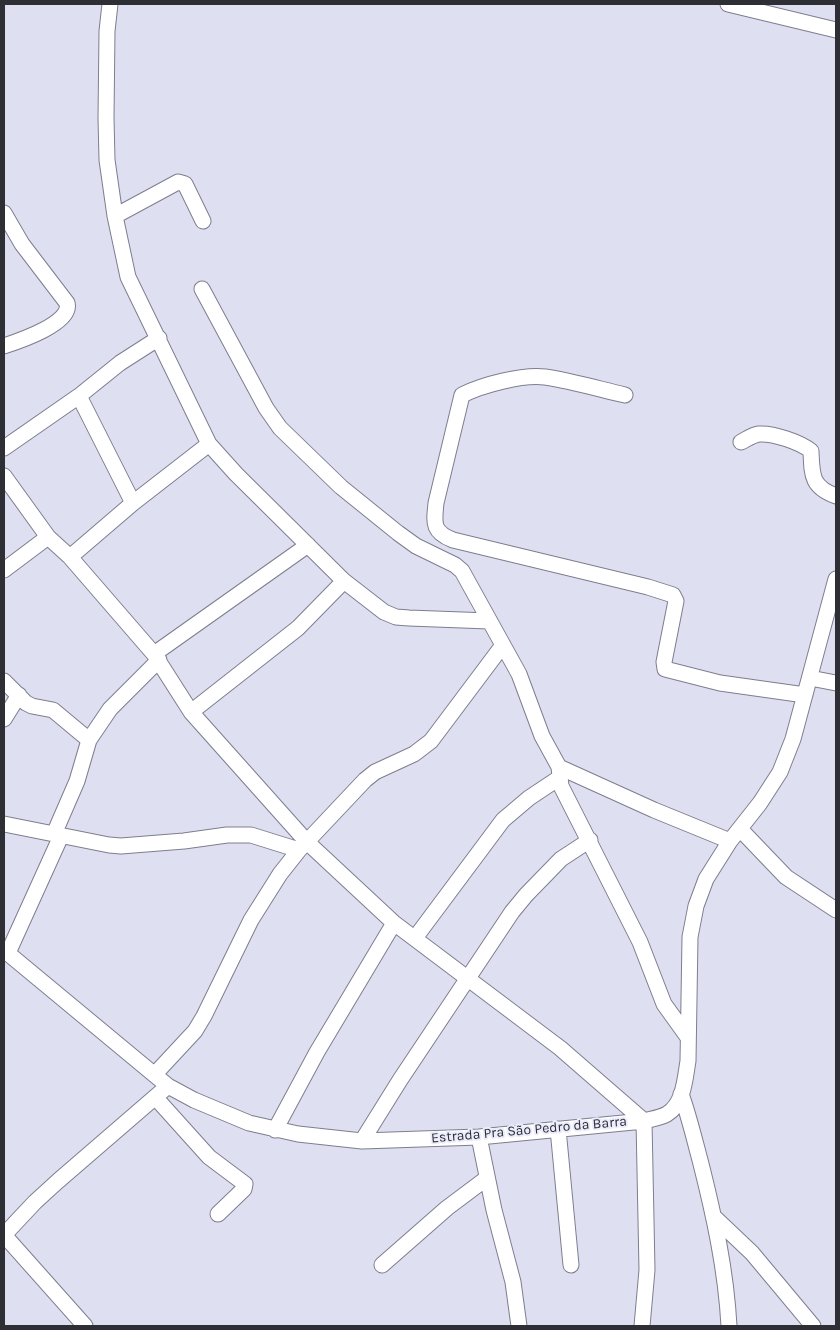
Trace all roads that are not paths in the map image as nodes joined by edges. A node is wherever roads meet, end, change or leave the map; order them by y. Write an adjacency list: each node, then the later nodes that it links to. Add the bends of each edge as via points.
1 (110, 4): 5 (street, via 106,118 107,160)
2 (728, 4): 3 (street)
3 (836, 30)
4 (4, 213): 9 (street, via 69,309 46,329)
5 (115, 216): 6 (street, via 182,182); 8 (street, via 128,277)
6 (203, 220)
7 (202, 289): 24 (street, via 280,428 341,487 398,533 462,571)
8 (159, 338): 11 (street, via 120,362); 13 (street)
9 (4, 346)
10 (625, 395): 30 (street, via 544,377 526,377 462,395 436,502 434,520 437,531 453,540 673,595 676,601 665,670 720,683)
11 (79, 396): 14 (street); 17 (street)
12 (741, 442): 16 (street, via 765,434 803,444 811,451 814,480 818,487)
13 (208, 444): 17 (street); 19 (street)
14 (4, 448)
15 (4, 476): 18 (street)
16 (836, 496)
17 (133, 503): 20 (street)
18 (48, 537): 20 (street); 21 (street)
19 (308, 545): 23 (street); 26 (street)
20 (70, 557): 26 (street)
21 (4, 570)
22 (836, 580): 27 (street, Estrada Pra São Pedro da Barra)
23 (344, 581): 24 (street, via 384,612 396,617); 32 (street, via 298,628)
24 (489, 622): 25 (street)
25 (502, 645): 35 (street, via 519,674); 41 (street, via 431,741 414,754 365,780)
26 (156, 657): 32 (street); 34 (street, via 110,709)
27 (810, 678): 29 (street); 30 (street, Estrada Pra São Pedro da Barra)
28 (4, 680): 31 (street)
29 (836, 683)
30 (805, 694): 37 (street, Estrada Pra São Pedro da Barra, via 780,772)
31 (19, 695): 33 (street); 34 (street, via 32,706 53,710)
32 (191, 712): 41 (street)
33 (4, 719)
34 (89, 740): 38 (street)
35 (559, 772): 39 (street, via 564,792); 40 (street); 44 (street, via 503,820)
36 (4, 824): 38 (street)
37 (740, 829): 40 (street, Estrada Pra São Pedro da Barra); 42 (street, via 786,877)
38 (57, 835): 41 (street, via 121,846 251,835); 45 (street)
39 (590, 840): 46 (street, via 561,859 526,895); 47 (street, via 640,942 664,1004)
40 (730, 841): 47 (street, Estrada Pra São Pedro da Barra, via 706,879 692,921)
41 (303, 846): 43 (street); 48 (street, via 250,920 195,1031)
42 (836, 910)
43 (394, 923): 44 (street); 54 (street)
44 (415, 938): 46 (street)
45 (6, 951): 48 (street, Estrada Pra São Pedro da Barra)
46 (468, 978): 52 (street, via 560,1048); 56 (street)
47 (687, 1036): 50 (street, Estrada Pra São Pedro da Barra, via 688,1060)
48 (154, 1074): 49 (street, Estrada Pra São Pedro da Barra)
49 (168, 1086): 51 (street); 54 (street, Estrada Pra São Pedro da Barra, via 222,1113)
50 (681, 1094): 52 (street, Estrada Pra São Pedro da Barra, via 667,1114); 59 (street)
51 (154, 1097): 58 (street, via 209,1157 245,1184 244,1189); 60 (street, via 35,1202)
52 (644, 1121): 53 (street, Estrada Pra São Pedro da Barra); 65 (street, via 647,1270)
53 (558, 1129): 55 (street, Estrada Pra São Pedro da Barra); 62 (street)
54 (275, 1130): 56 (street, Estrada Pra São Pedro da Barra)
55 (478, 1137): 56 (street, Estrada Pra São Pedro da Barra); 57 (street)
56 (362, 1140)
57 (487, 1178): 61 (street); 64 (street, via 513,1282)
58 (218, 1214)
59 (714, 1216): 66 (street); 67 (street, via 752,1253)
60 (4, 1235): 63 (street)
61 (382, 1265)
62 (571, 1265)
63 (85, 1326)
64 (519, 1326)
65 (642, 1326)
66 (729, 1326)
67 (814, 1326)

